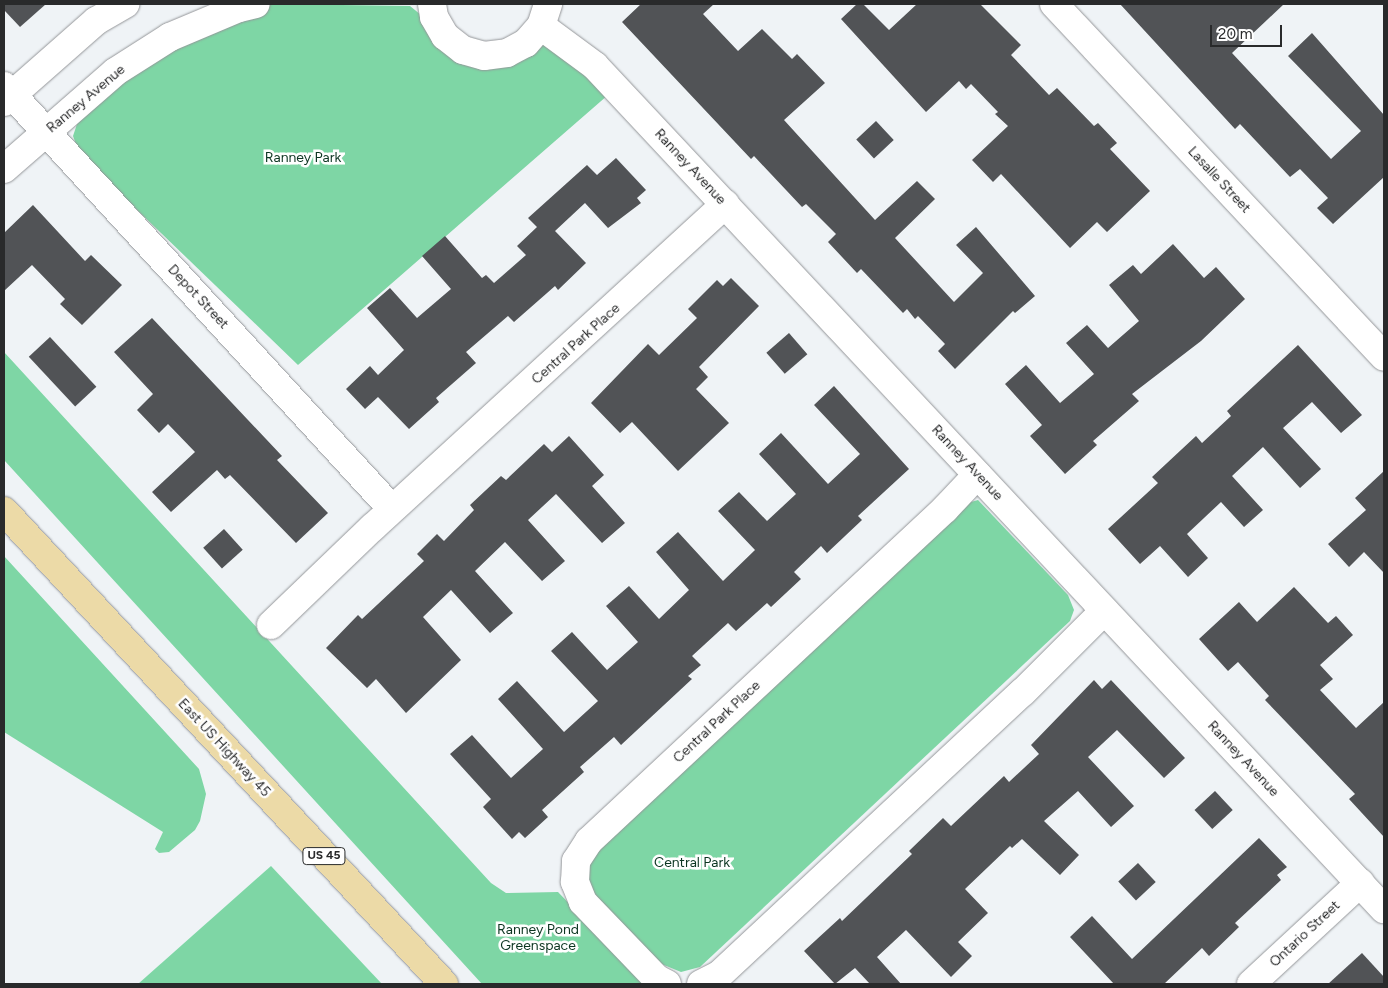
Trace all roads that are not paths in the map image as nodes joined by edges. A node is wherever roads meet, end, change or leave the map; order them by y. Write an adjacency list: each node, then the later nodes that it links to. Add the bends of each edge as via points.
1 (125, 4): 6 (street, via 96,21)
2 (256, 4): 7 (street, Ranney Avenue, via 170,37 114,72)
3 (432, 4): 5 (street, via 434,16 445,36 463,50 484,56 507,53 526,43)
4 (1054, 4): 10 (street, Lasalle Street)
5 (544, 15): 9 (street, Ranney Avenue)
6 (6, 94): 7 (street, Depot Street)
7 (46, 132): 8 (street, Ranney Avenue); 12 (street, Depot Street)
8 (4, 169)
9 (725, 204): 11 (street, Ranney Avenue); 12 (street, Central Park Place, via 669,259)
10 (1384, 357)
11 (977, 475): 14 (street, Ranney Avenue); 19 (street, Central Park Place, via 589,841 576,861 575,882 583,902 657,979)
12 (392, 509): 15 (street, Central Park Place)
13 (4, 511): 18 (main road, East US Highway 45 / US 45)
14 (1104, 611): 16 (street, Ranney Avenue); 20 (street, via 1023,692 718,975)
15 (271, 625)
16 (1360, 883): 17 (street, Ranney Avenue); 21 (street, Ontario Street)
17 (1384, 909)
18 (444, 984)
19 (667, 984)
20 (701, 984)
21 (1251, 984)

